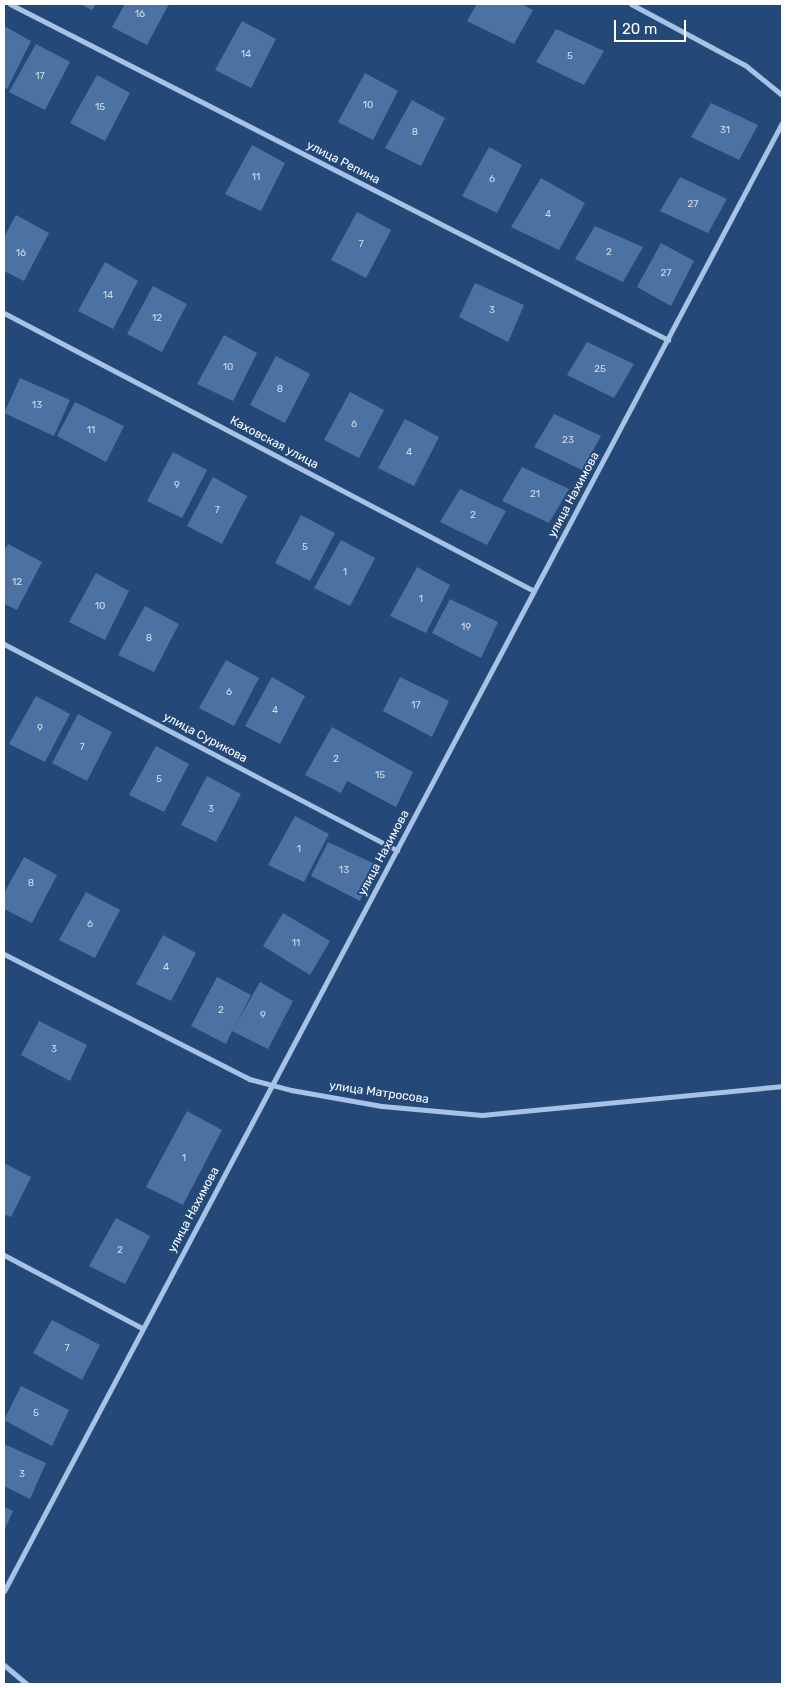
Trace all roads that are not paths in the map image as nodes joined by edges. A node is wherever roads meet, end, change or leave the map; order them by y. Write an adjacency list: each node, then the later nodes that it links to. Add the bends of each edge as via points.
1 (10, 4): 6 (street, улица Репина)
2 (632, 4): 3 (street, via 745,65)
3 (782, 95)
4 (782, 124): 6 (street, улица Нахимова)
5 (4, 313): 7 (street, Каховская улица)
6 (668, 340): 7 (street, улица Нахимова)
7 (534, 591): 9 (street, улица Нахимова)
8 (4, 644): 9 (street, улица Сурикова)
9 (397, 850): 11 (street, улица Нахимова)
10 (4, 954): 11 (street, улица Матросова, via 249,1079)
11 (272, 1085): 12 (street, улица Матросова, via 382,1106 482,1115); 14 (street, улица Нахимова)
12 (782, 1086)
13 (4, 1255): 14 (street)
14 (142, 1328): 15 (street, улица Нахимова)
15 (4, 1591)
16 (4, 1665): 17 (street)
17 (27, 1684)

